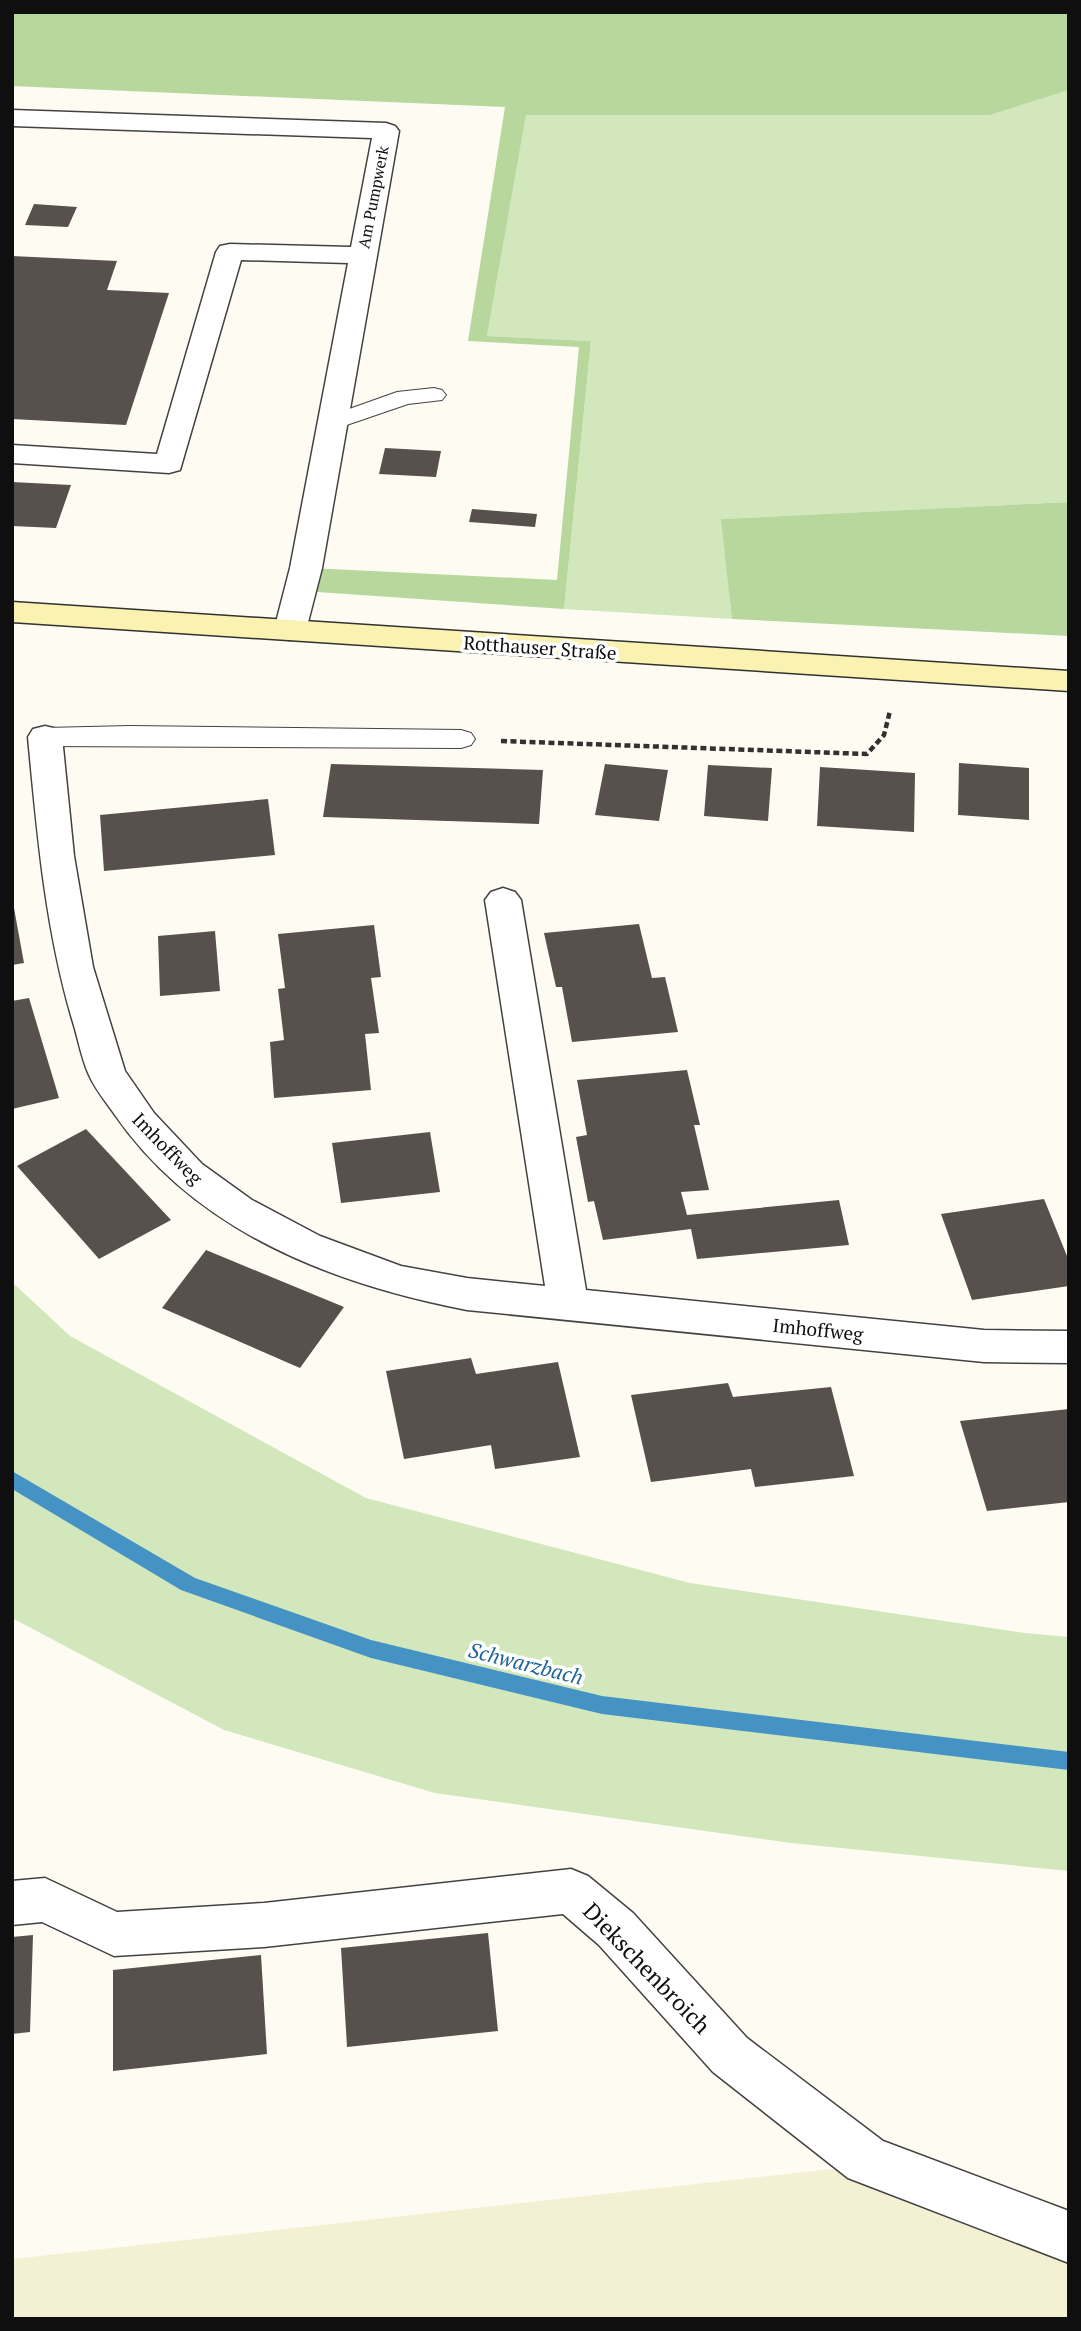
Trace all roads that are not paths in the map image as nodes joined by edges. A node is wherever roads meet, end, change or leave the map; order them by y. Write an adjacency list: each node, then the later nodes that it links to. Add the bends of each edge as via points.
1 (12, 118): 2 (street, Am Pumpwerk, via 386,131)
2 (362, 255): 4 (street, Am Pumpwerk); 5 (street, via 230,252 169,464)
3 (434, 395): 4 (lane, via 405,397)
4 (332, 423): 7 (street, Am Pumpwerk)
5 (12, 454)
6 (12, 612): 7 (main road, Rotthauser Straße)
7 (290, 629): 8 (main road, Rotthauser Straße)
8 (1069, 681)
9 (45, 737): 10 (lane); 12 (street, Imhoffweg, via 75,967 107,1074 141,1123 198,1181 238,1210 306,1247 397,1281 467,1294)
10 (461, 739)
11 (503, 900): 12 (street)
12 (568, 1303): 13 (street, Imhoffweg, via 984,1346)
13 (1069, 1347)
14 (12, 1903): 15 (street, Diekschenbroich, via 46,1900 114,1934 264,1925 571,1891 616,1929 730,2055 866,2160)
15 (1069, 2237)

